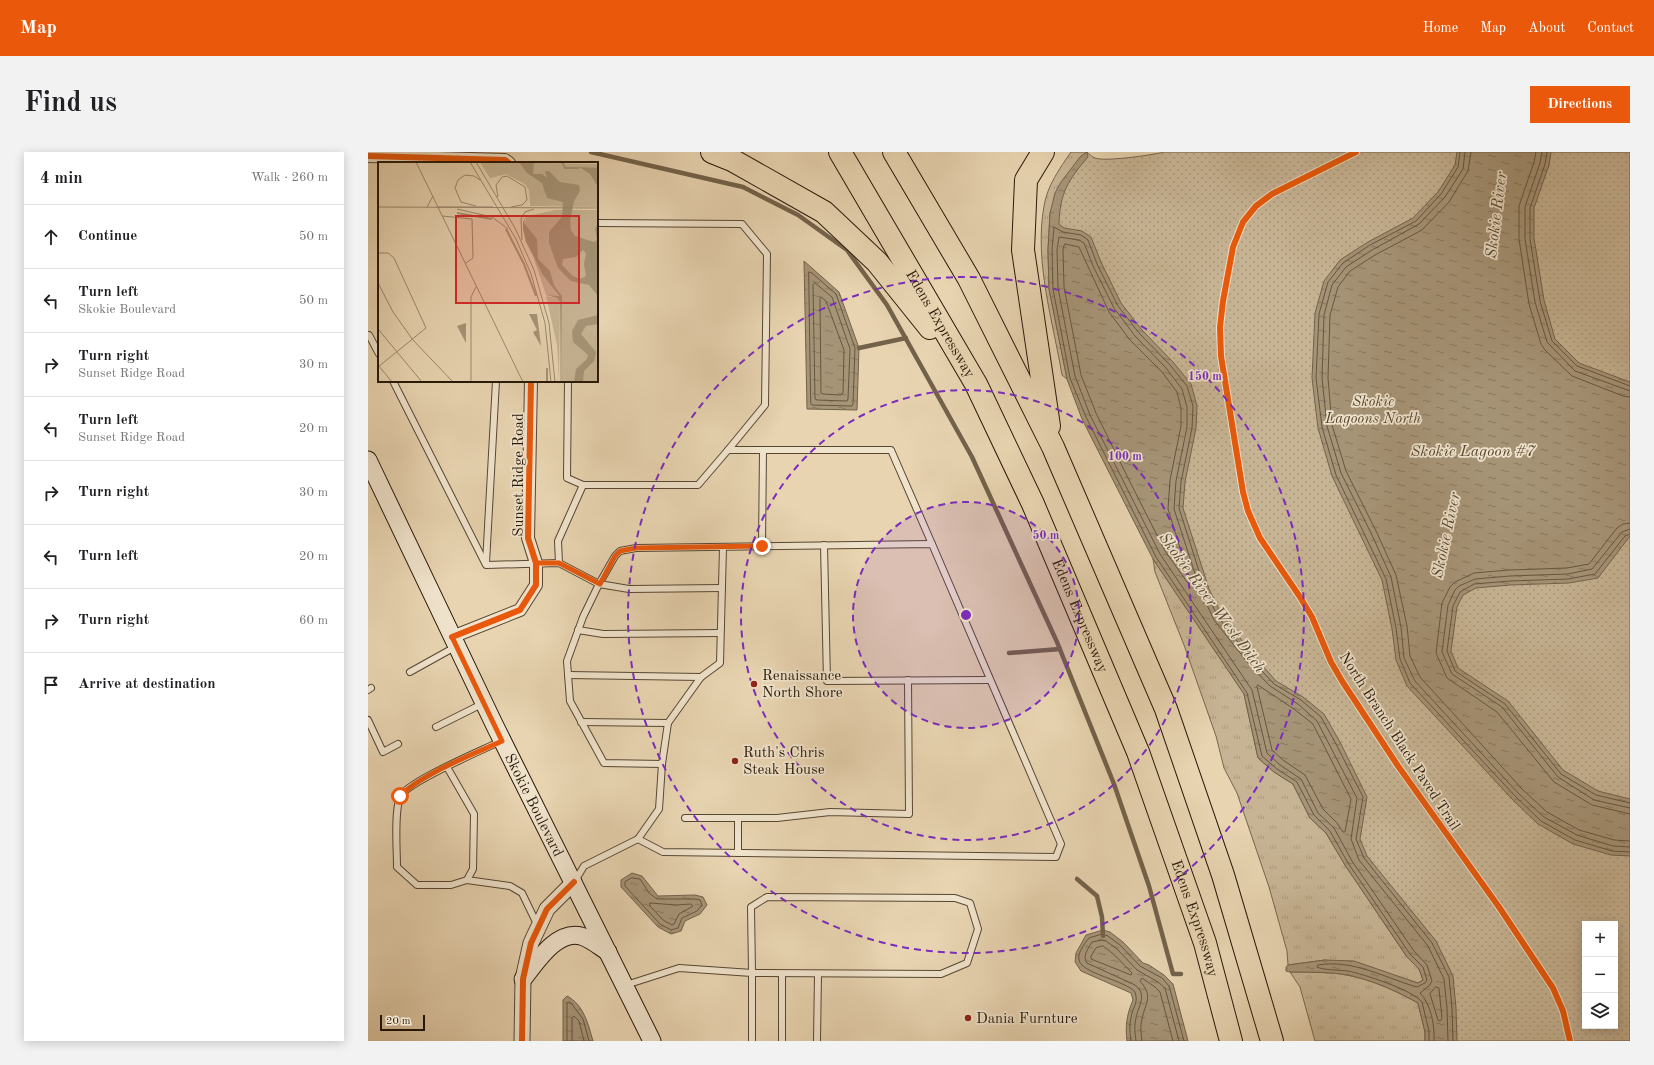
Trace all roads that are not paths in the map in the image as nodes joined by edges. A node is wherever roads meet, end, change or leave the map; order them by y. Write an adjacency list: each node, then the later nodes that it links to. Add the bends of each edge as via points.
1 (712, 152): 14 (highway, via 732,160 824,212 877,262)
2 (840, 152): 14 (highway, Edens Expressway)
3 (894, 152): 15 (highway, via 969,279)
4 (1043, 152): 15 (highway, via 1026,180 1023,250)
5 (368, 156): 6 (street)
6 (508, 162)
7 (598, 223): 16 (lane, via 742,224 767,254 765,405)
8 (368, 335): 9 (lane)
9 (378, 352)
10 (394, 382): 26 (lane)
11 (496, 382): 26 (lane)
12 (531, 382): 24 (street, Sunset Ridge Road, via 528,538)
13 (568, 382): 19 (lane, via 567,478)
14 (976, 384): 64 (highway, Edens Expressway, via 1033,504 1138,752 1205,943)
15 (1053, 447): 65 (highway, via 1166,709 1223,875)
16 (728, 450): 17 (lane); 19 (lane, via 698,485)
17 (763, 450): 20 (lane, via 891,450); 22 (lane)
18 (368, 460): 31 (main road, Skokie Boulevard)
19 (583, 485): 25 (lane, via 558,541)
20 (932, 544): 21 (lane); 36 (lane)
21 (824, 545): 22 (lane); 35 (lane, via 827,680)
22 (762, 546): 23 (lane)
23 (723, 547): 27 (lane, via 636,548 620,551); 28 (lane)
24 (536, 563): 25 (lane); 26 (lane); 31 (street, Sunset Ridge Road, via 536,585 520,610)
25 (559, 563): 27 (lane)
26 (486, 565)
27 (600, 584): 28 (lane, via 629,589); 29 (lane, via 582,617)
28 (722, 588): 30 (lane)
29 (578, 630): 30 (lane, via 603,634); 33 (lane, via 567,661)
30 (720, 633): 34 (lane, via 720,663)
31 (455, 642): 32 (lane); 37 (main road, Skokie Boulevard)
32 (410, 672)
33 (568, 675): 34 (lane); 39 (lane, via 570,701)
34 (701, 677): 40 (lane)
35 (908, 680): 36 (lane); 47 (lane, via 909,814 830,812 778,818)
36 (989, 680): 49 (lane, via 1061,844 1056,857)
37 (484, 703): 41 (lane); 42 (main road, Skokie Boulevard)
38 (368, 720): 43 (lane, via 383,752)
39 (581, 722): 40 (lane); 44 (lane, via 604,763)
40 (668, 723): 44 (lane)
41 (436, 727)
42 (502, 741): 45 (lane); 51 (main road, Skokie Boulevard)
43 (398, 744)
44 (662, 764): 48 (lane, via 659,809)
45 (447, 767): 50 (lane, via 474,814 472,869); 50 (lane, via 409,788 400,796 397,818 397,867 417,885 451,885)
46 (685, 818): 47 (lane)
47 (738, 818): 49 (lane)
48 (638, 839): 49 (lane, via 663,852); 51 (lane, via 584,866)
49 (738, 853)
50 (467, 880): 52 (lane, via 510,886 522,893)
51 (574, 882): 52 (street, via 547,909); 53 (main road, Skokie Boulevard)
52 (538, 926): 57 (street, via 530,943)
53 (608, 952): 57 (main road, via 586,938 561,938); 58 (main road, Skokie Boulevard)
54 (752, 973): 55 (lane); 56 (lane, via 751,907 767,897 955,898 970,903 978,929 967,963 941,974); 58 (lane, via 679,968); 61 (lane)
55 (782, 974): 56 (lane); 62 (lane)
56 (818, 974): 63 (lane)
57 (523, 979): 59 (street)
58 (624, 986): 60 (main road, Skokie Boulevard)
59 (522, 1041)
60 (652, 1041)
61 (752, 1041)
62 (782, 1041)
63 (817, 1041)
64 (1231, 1041)
65 (1272, 1041)

